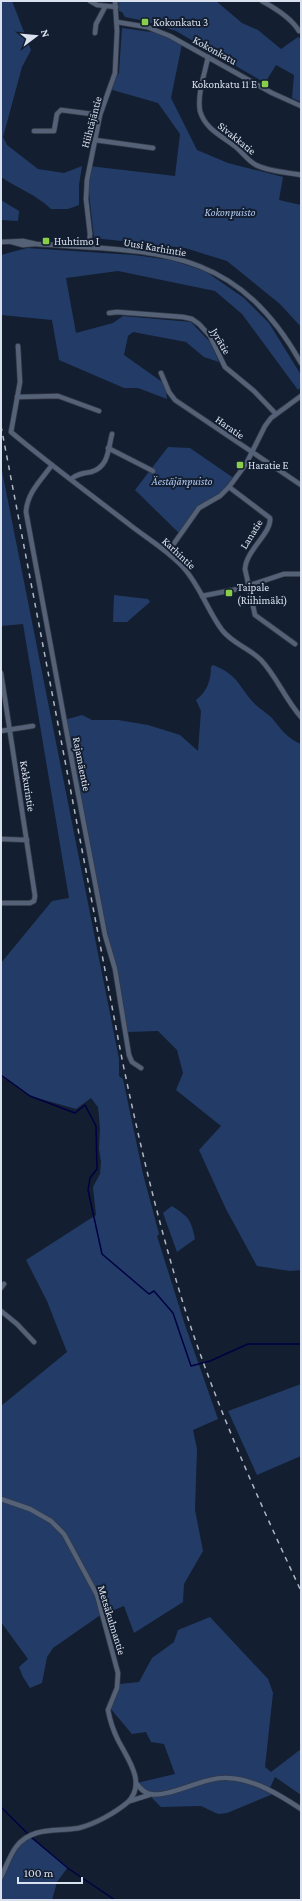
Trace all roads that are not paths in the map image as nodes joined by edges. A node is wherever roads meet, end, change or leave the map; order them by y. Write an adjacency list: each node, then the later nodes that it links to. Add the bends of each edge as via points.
1 (90, 1): 4 (street)
2 (116, 1): 5 (street, Hiihtäjäntie)
3 (262, 1): 7 (street, via 275,8)
4 (105, 7): 5 (street); 8 (street, via 96,24)
5 (116, 7): 6 (street, Hiihtäjäntie)
6 (117, 22): 9 (street, Kokonkatu, via 160,31); 11 (street, Hiihtäjäntie, via 115,73)
7 (299, 31)
8 (95, 33)
9 (208, 57): 10 (street, Kokonkatu, via 272,93); 15 (street, Sivakkatie, via 200,100 200,111 206,123 256,165 269,170)
10 (301, 106)
11 (100, 116): 12 (street, via 61,110 57,114 54,131); 13 (street, Hiihtäjäntie)
12 (34, 131)
13 (95, 140): 14 (street); 17 (street, Hiihtäjäntie, via 86,189)
14 (154, 148)
15 (301, 175)
16 (1, 242): 17 (street, Uusi Karhintie)
17 (89, 247): 20 (street, Uusi Karhintie, via 170,256 206,268 258,304 283,333)
18 (109, 313): 25 (street, Jyrätie, via 124,312 192,319 210,336 225,367)
19 (18, 346): 23 (street, via 20,382)
20 (301, 363)
21 (161, 373): 28 (street, Haratie, via 169,392 176,400)
22 (301, 396): 25 (street)
23 (17, 397): 24 (street, via 58,396); 29 (street, Karhintie, via 11,432)
24 (100, 411)
25 (275, 413): 28 (street)
26 (112, 434): 27 (street)
27 (108, 448): 30 (street); 31 (street, via 102,467)
28 (251, 453): 32 (street, Haratie); 33 (street)
29 (52, 465): 31 (street, Karhintie); 47 (street, Rajamäentie, via 31,492 26,503 26,512 105,935 115,969 129,1055 132,1062)
30 (153, 471)
31 (71, 479): 34 (street, Karhintie)
32 (301, 485)
33 (229, 487): 34 (street, via 220,496 199,508); 36 (street, Lanatie, via 270,518 269,526 245,561)
34 (168, 552): 37 (street, Karhintie, via 190,574)
35 (301, 574): 36 (street, via 284,574)
36 (248, 586): 37 (street); 38 (street, via 255,615)
37 (202, 596): 40 (street, Karhintie, via 223,632 260,659)
38 (295, 644)
39 (1, 673): 42 (street, Kekkurintie)
40 (301, 717)
41 (33, 726): 42 (street)
42 (10, 730): 43 (street); 45 (street, Kekkurintie)
43 (1, 732)
44 (1, 839): 45 (street)
45 (27, 840): 46 (street, Kekkurintie, via 35,892 34,901)
46 (1, 902)
47 (141, 1068)
48 (1, 1311): 49 (street)
49 (34, 1342)
50 (1, 1499): 51 (street, Metsäkulmantie, via 30,1509 51,1521 64,1534 92,1584 118,1673 117,1688 108,1710)
51 (136, 1783): 52 (street, via 140,1789); 53 (street)
52 (151, 1794): 53 (street); 54 (street, via 215,1778 228,1778 264,1788 284,1797)
53 (128, 1802): 55 (street, via 84,1826 45,1830 31,1836 16,1846)
54 (301, 1809)
55 (1, 1877)

